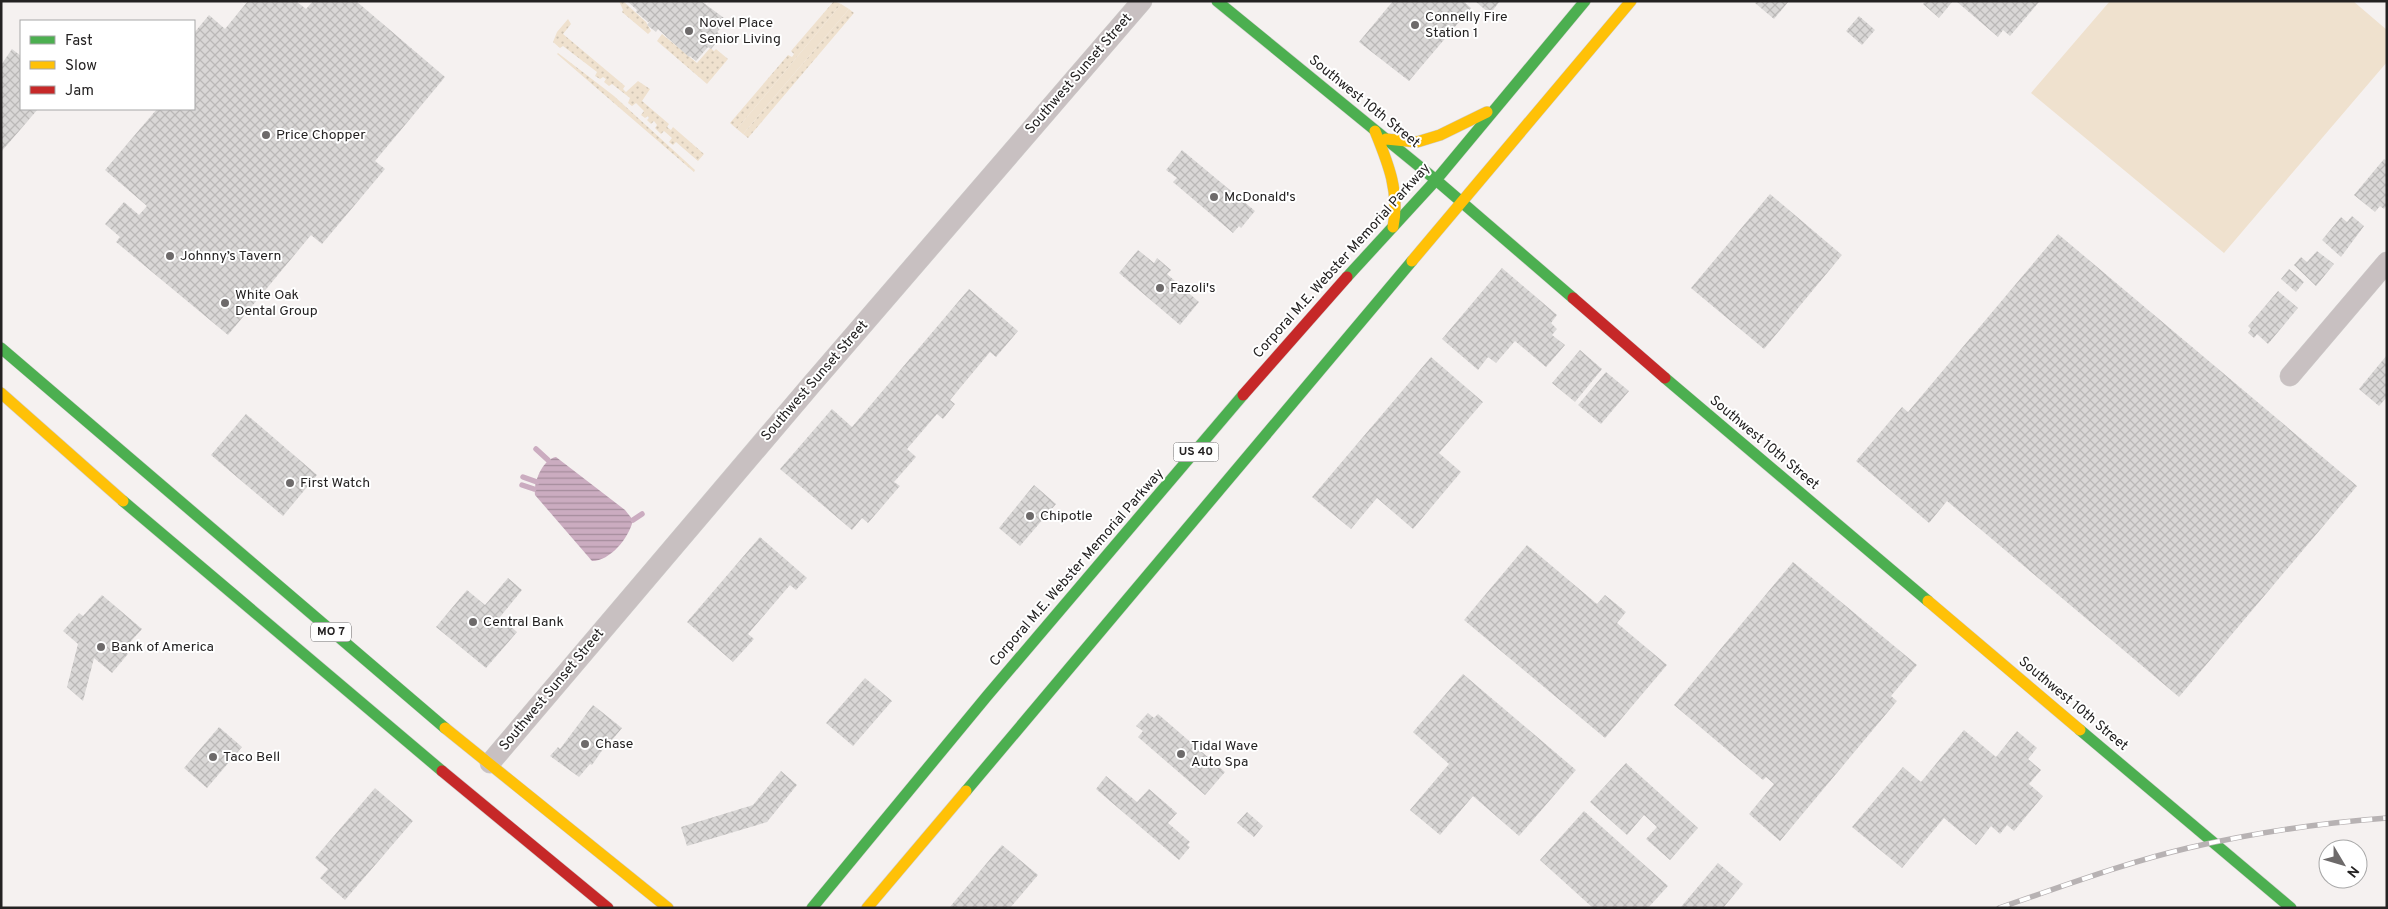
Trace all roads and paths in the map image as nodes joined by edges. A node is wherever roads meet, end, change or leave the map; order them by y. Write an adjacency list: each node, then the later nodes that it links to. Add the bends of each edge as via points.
1 (1142, 1): 20 (street, Southwest Sunset Street)
2 (1217, 1): 6 (main road, Southwest 10th Street)
3 (1631, 1): 9 (main road, US 40, via 1606,25)
4 (1583, 8): 5 (main road, Corporal M.E. Webster Memorial Parkway / US 40)
5 (1497, 107): 7 (main road, via 1417,142); 8 (main road, Corporal M.E. Webster Memorial Parkway / US 40)
6 (1375, 131): 7 (main road, Southwest 10th Street); 10 (main road, via 1395,183 1397,204)
7 (1386, 139): 8 (main road, Southwest 10th Street)
8 (1436, 180): 9 (main road, Southwest 10th Street); 10 (main road, Corporal M.E. Webster Memorial Parkway / US 40)
9 (1462, 204): 22 (main road, Southwest 10th Street); 25 (main road, US 40)
10 (1393, 227): 24 (main road, Corporal M.E. Webster Memorial Parkway / US 40, via 1305,322)
11 (2387, 262): 13 (street)
12 (1, 348): 20 (main road, MO 7, via 149,480)
13 (2290, 376)
14 (1, 393): 15 (main road, MO 7)
15 (11, 402): 16 (main road); 17 (main road, MO 7, via 98,480)
16 (44, 414)
17 (371, 711): 18 (main road); 23 (main road, MO 7)
18 (397, 718)
19 (466, 761): 20 (main road, via 478,766)
20 (490, 764): 21 (main road, MO 7, via 651,894)
21 (673, 905)
22 (2283, 905)
23 (608, 908)
24 (812, 908)
25 (866, 908)

